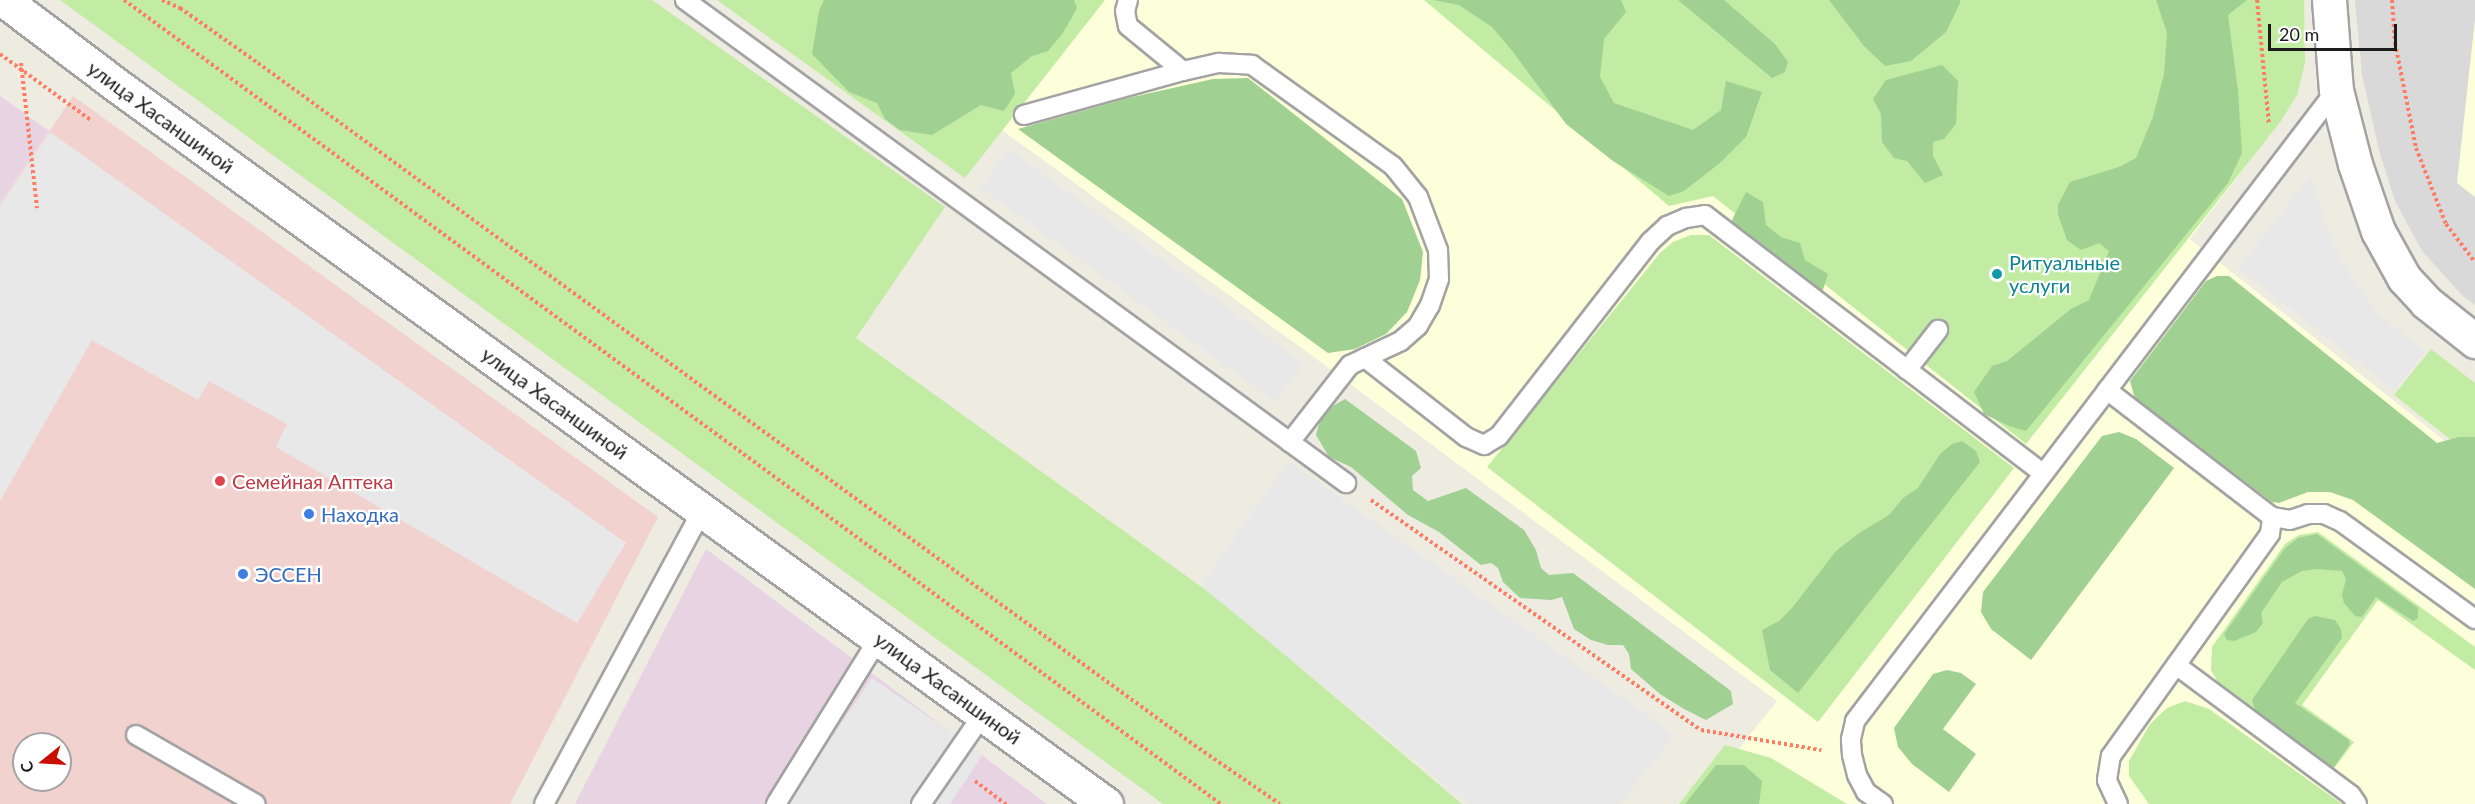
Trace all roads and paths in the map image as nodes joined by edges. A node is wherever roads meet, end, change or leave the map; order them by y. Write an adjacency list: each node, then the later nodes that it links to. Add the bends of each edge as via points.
1 (4, 0): 27 (street, улица Хасаншиной)
2 (124, 0): 40 (path)
3 (162, 0): 41 (path, via 180,8 258,63)
4 (685, 0): 24 (lane)
5 (1128, 0): 12 (lane, via 1128,26)
6 (2258, 0): 16 (path)
7 (2329, 0): 13 (street)
8 (2392, 0): 18 (path, via 2395,43 2416,148 2446,224)
9 (0, 54): 11 (path)
10 (21, 58): 11 (path)
11 (22, 70): 15 (path); 17 (path)
12 (1183, 71): 14 (lane); 21 (lane, via 1219,63 1252,66 1393,166 1418,197 1438,250 1439,279 1418,326 1401,341)
13 (2336, 90): 20 (street, via 2369,208 2394,263 2426,302); 23 (lane)
14 (1024, 115)
15 (92, 121)
16 (2270, 131)
17 (37, 208)
18 (2475, 262)
19 (1938, 330): 22 (lane)
20 (2475, 341)
21 (1365, 358): 22 (lane, via 1466,437 1484,445 1492,441 1651,241 1667,226 1704,215); 24 (lane, via 1350,365)
22 (1907, 370): 25 (lane)
23 (2107, 390): 25 (lane); 28 (lane)
24 (1290, 442): 26 (lane)
25 (2043, 473): 34 (lane, via 1855,721)
26 (1346, 483): 34 (path, via 1701,730)
27 (702, 510): 30 (street, улица Хасаншиной); 36 (lane)
28 (2272, 517): 29 (lane, via 2289,520 2324,514 2340,521); 31 (lane, via 2270,534)
29 (2475, 619)
30 (879, 639): 32 (street, улица Хасаншиной); 37 (lane)
31 (2176, 665): 43 (lane, via 2111,756 2107,780); 44 (lane, via 2351,795)
32 (984, 713): 38 (lane); 39 (street, улица Хасаншиной)
33 (136, 735): 35 (lane)
34 (1852, 755): 42 (lane, via 1866,792)
35 (256, 804)
36 (544, 804)
37 (776, 804)
38 (921, 804)
39 (1106, 804)
40 (1221, 804)
41 (1280, 804)
42 (1882, 804)
43 (2118, 804)
44 (2357, 804)

